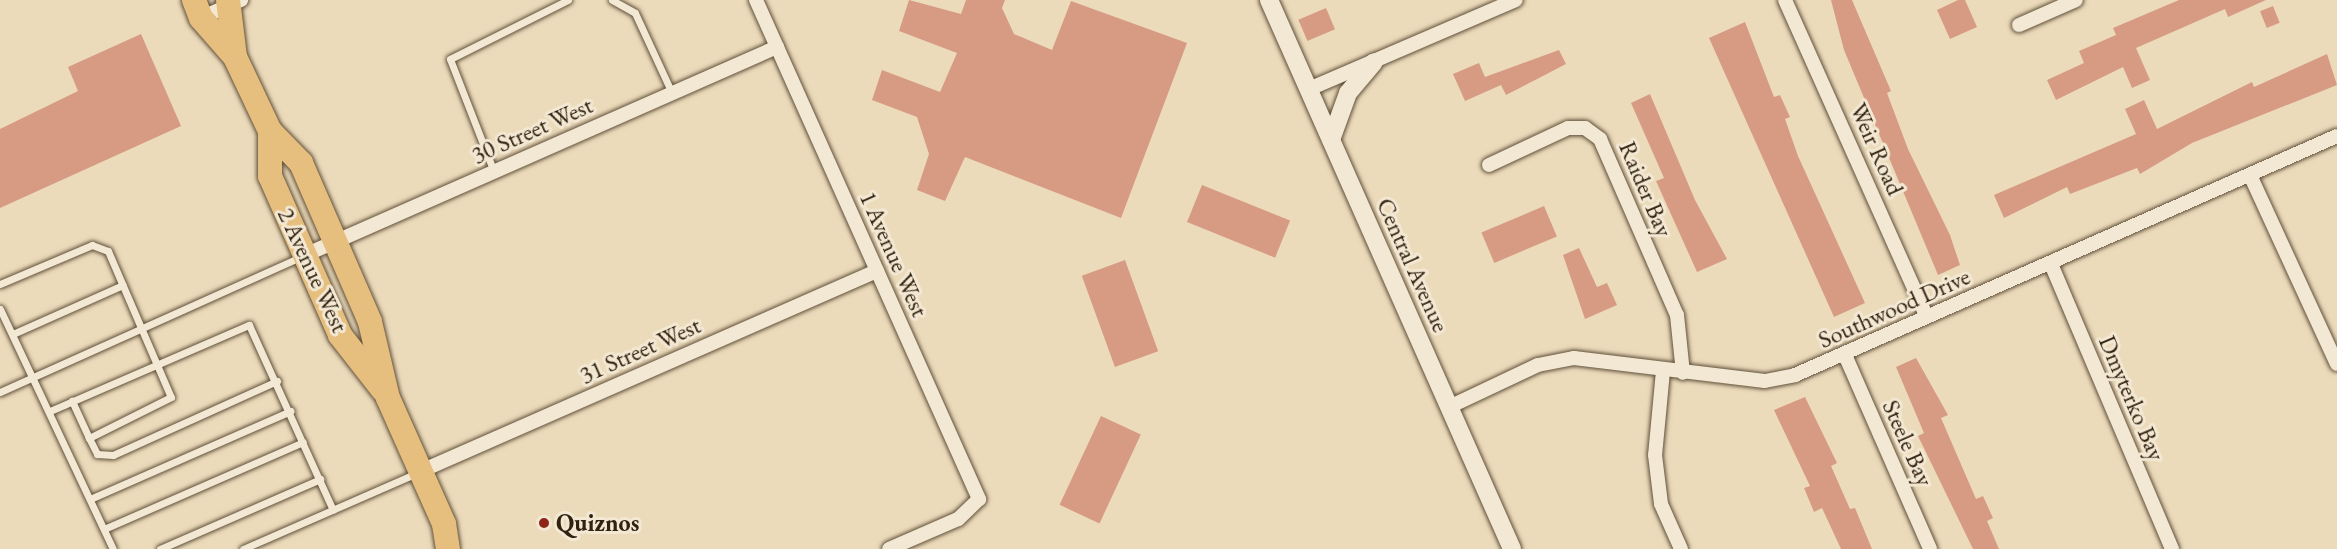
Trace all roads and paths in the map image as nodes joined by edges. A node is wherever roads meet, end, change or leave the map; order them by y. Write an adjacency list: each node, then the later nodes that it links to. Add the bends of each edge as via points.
1 (568, 0): 20 (lane, via 450,59)
2 (612, 0): 15 (lane, via 635,13)
3 (756, 0): 11 (street, 1 Avenue West)
4 (1269, 0): 14 (street, Central Avenue)
5 (1516, 0): 13 (street)
6 (1785, 0): 29 (street, Weir Road)
7 (2076, 0): 10 (street)
8 (233, 2): 9 (street); 12 (highway, 2 Avenue West)
9 (197, 9): 12 (highway, 2 Avenue West)
10 (2019, 25)
11 (777, 47): 15 (street, 30 Street West); 25 (street, 1 Avenue West)
12 (235, 57): 16 (highway, 2 Avenue West)
13 (1374, 62): 14 (street); 18 (street, via 1348,93)
14 (1309, 90): 18 (street, Central Avenue)
15 (672, 93): 20 (street, 30 Street West)
16 (270, 131): 22 (highway, 2 Avenue West, via 301,163); 23 (highway, 2 Avenue West, via 270,176)
17 (2337, 136): 21 (street, Southwood Drive)
18 (1332, 141): 42 (street, Central Avenue)
19 (1489, 165): 36 (street, Raider Bay, via 1568,128 1585,128 1600,139 1677,315)
20 (494, 172): 22 (street, 30 Street West)
21 (2250, 175): 24 (street, Southwood Drive); 34 (street)
22 (336, 242): 23 (street, 30 Street West); 40 (highway, 2 Avenue West, via 370,322)
23 (305, 255): 30 (lane); 40 (highway, 2 Avenue West, via 340,335)
24 (2051, 264): 29 (street, Southwood Drive); 62 (street, Dmyterko Bay)
25 (877, 271): 47 (street, 31 Street West); 58 (street, 1 Avenue West, via 979,499 958,519)
26 (0, 284): 27 (lane, via 98,244 108,251)
27 (123, 285): 30 (lane); 31 (lane)
28 (0, 309): 31 (lane)
29 (1927, 317): 32 (street, Southwood Drive)
30 (142, 328): 33 (lane); 37 (lane)
31 (15, 333): 37 (lane)
32 (1845, 355): 36 (street, Southwood Drive, via 1765,381); 61 (street, Steele Bay)
33 (158, 362): 38 (lane, via 249,325); 41 (lane); 45 (lane, via 171,391 169,401)
34 (2337, 364)
35 (1663, 371): 36 (street, Southwood Drive); 42 (street, Southwood Drive, via 1574,358 1539,365); 60 (street, via 1655,454 1661,504)
36 (1683, 374)
37 (34, 376): 39 (lane); 43 (lane)
38 (276, 381): 44 (lane); 45 (lane, via 113,455 97,454)
39 (0, 392)
40 (388, 398): 47 (highway, 2 Avenue West)
41 (72, 401): 43 (lane); 45 (lane)
42 (1449, 407): 59 (street, Central Avenue)
43 (50, 411): 49 (lane)
44 (290, 411): 46 (lane); 49 (lane)
45 (89, 438)
46 (303, 442): 48 (lane); 52 (lane)
47 (421, 471): 50 (lane); 51 (highway, 2 Avenue West)
48 (320, 479): 50 (lane); 54 (lane)
49 (90, 499): 52 (lane)
50 (333, 510): 55 (lane)
51 (444, 524): 56 (highway, 2 Avenue West); 57 (highway, 2 Avenue West)
52 (104, 529): 53 (lane)
53 (113, 549)
54 (160, 549)
55 (243, 549)
56 (448, 549)
57 (464, 549)
58 (889, 549)
59 (1512, 549)
60 (1681, 549)
61 (1930, 549)
62 (2172, 549)

